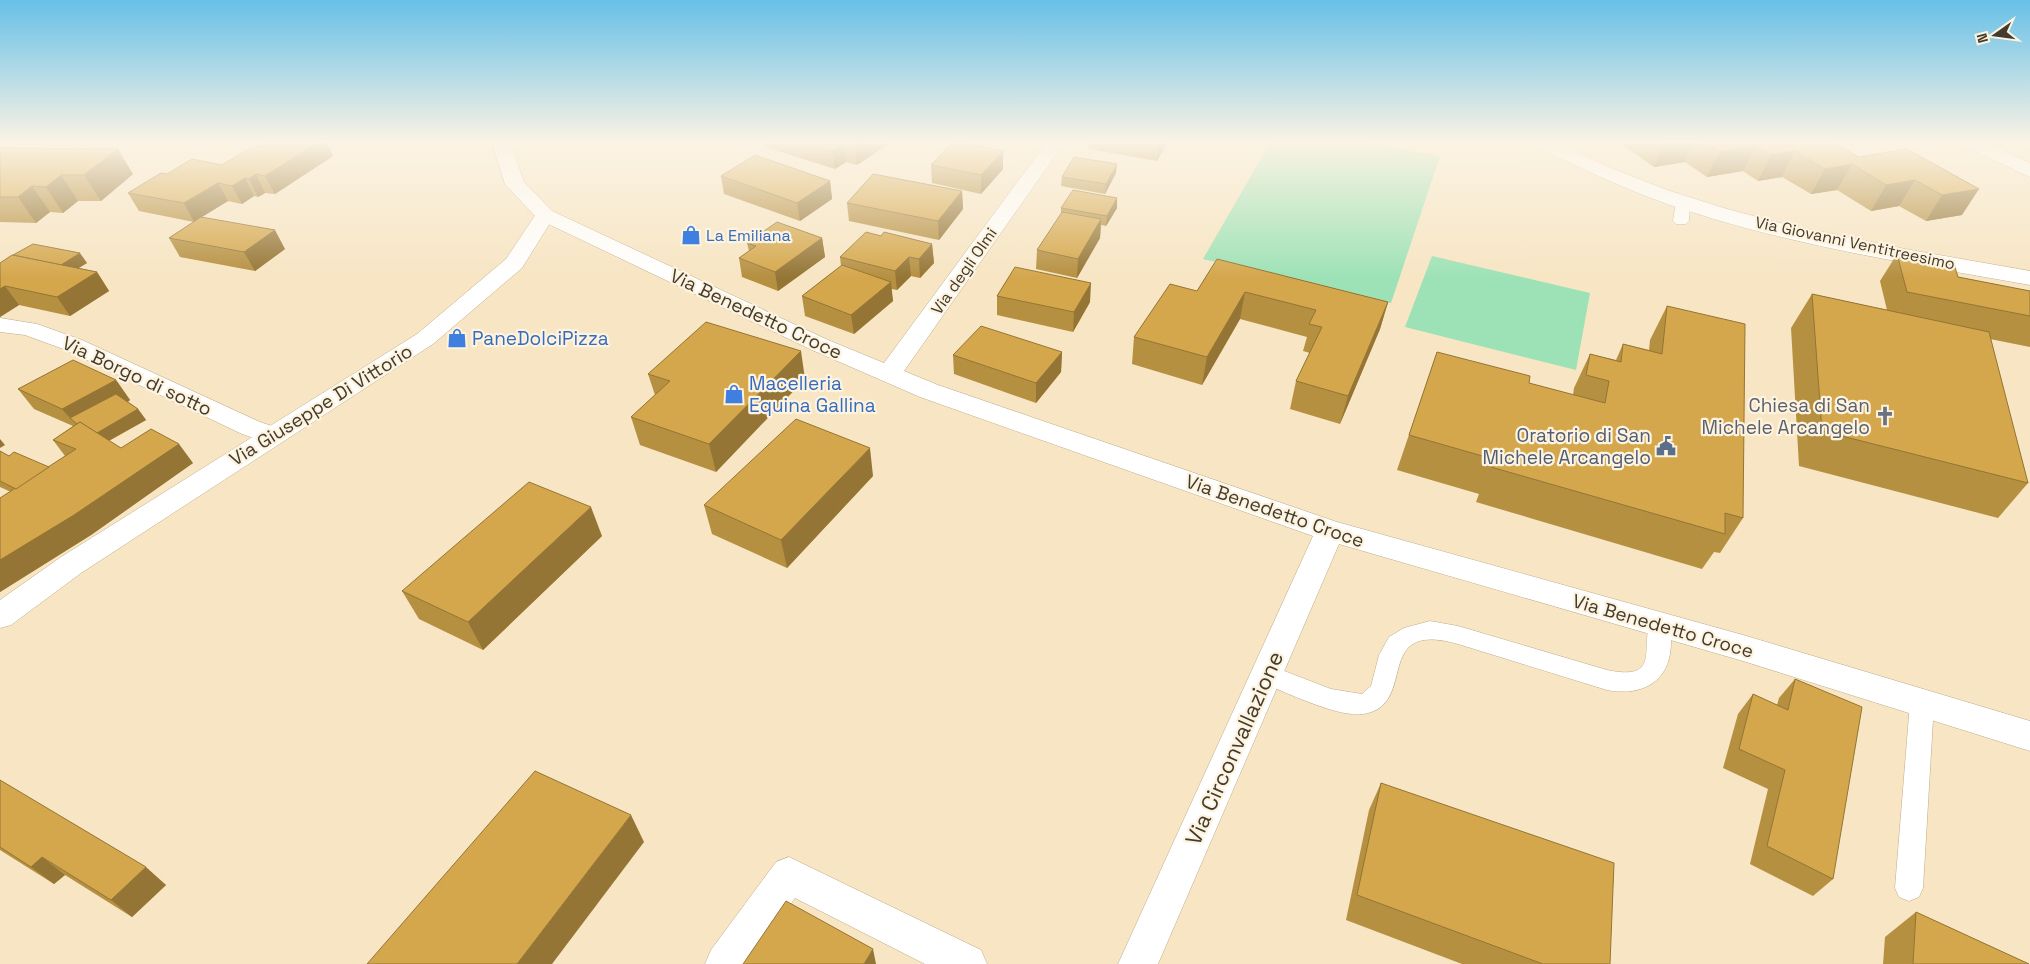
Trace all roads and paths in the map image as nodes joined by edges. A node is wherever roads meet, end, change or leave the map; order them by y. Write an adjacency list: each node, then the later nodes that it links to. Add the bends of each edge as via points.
1 (519, 188): 4 (street)
2 (1023, 188): 7 (street, Via degli Olmi)
3 (1641, 188): 5 (street, Via Giovanni Ventitreesimo, via 1682,211 1737,218 1845,244)
4 (545, 214): 7 (street, Via Benedetto Croce, via 820,345); 8 (street, Via Giuseppe Di Vittorio, via 514,264 425,339)
5 (2030, 278)
6 (0, 325): 8 (street, Via Borgo di sotto, via 29,329 74,345)
7 (889, 374): 9 (street, Via Benedetto Croce, via 929,391)
8 (272, 435): 10 (street, Via Giuseppe Di Vittorio, via 71,565)
9 (1330, 532): 11 (street, Via Benedetto Croce); 12 (street, Via Circonvallazione)
10 (0, 616)
11 (1660, 625): 12 (lane, via 1658,657 1648,674 1633,683 1621,684 1434,630 1416,633 1394,648 1376,698 1365,704 1338,701); 13 (street, Via Benedetto Croce)
12 (1266, 674): 18 (street, Via Circonvallazione)
13 (1922, 703): 14 (street, Via Benedetto Croce); 15 (lane)
14 (2030, 736)
15 (1909, 888)
16 (725, 964): 17 (street, via 789,875)
17 (967, 964)
18 (1138, 964)

